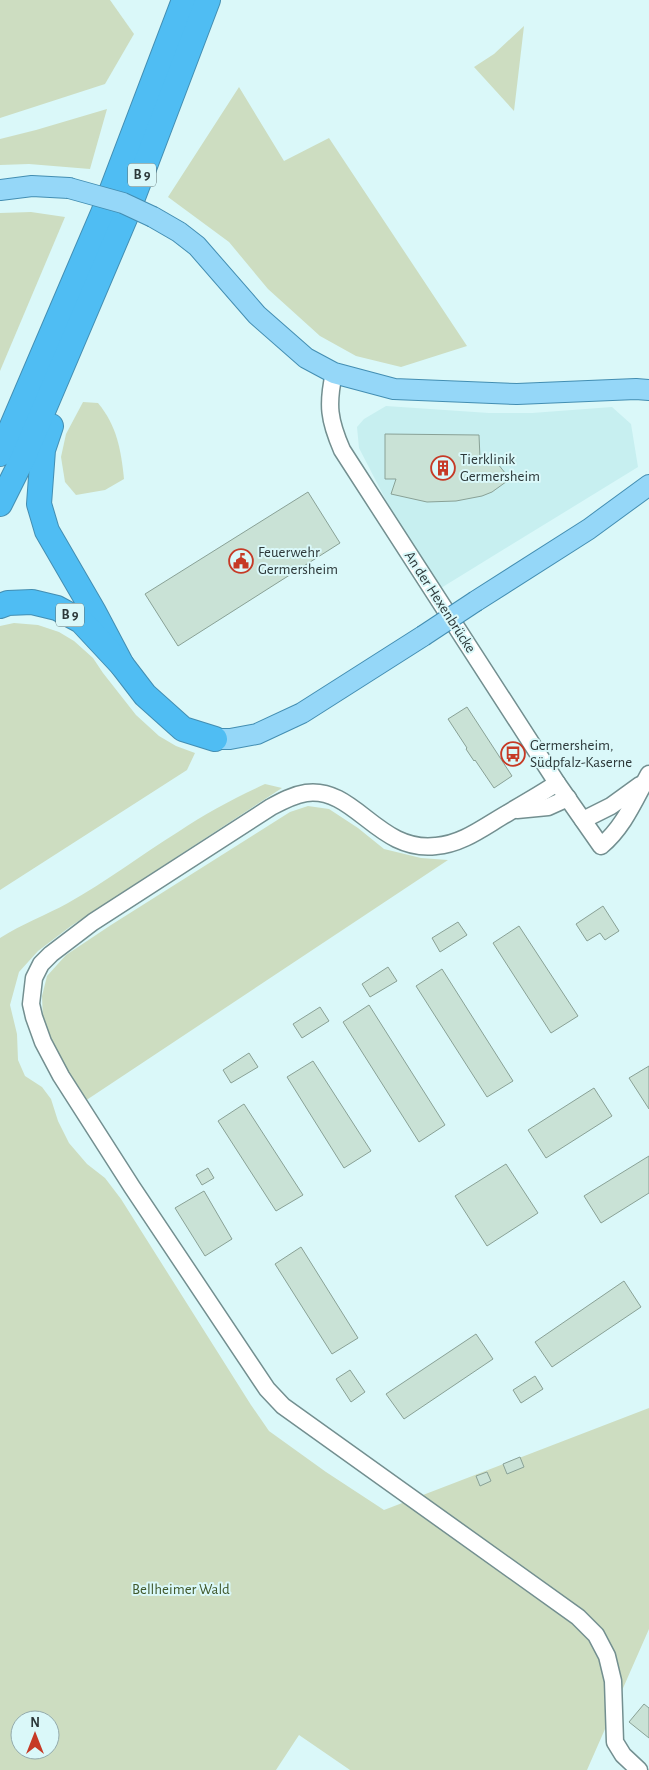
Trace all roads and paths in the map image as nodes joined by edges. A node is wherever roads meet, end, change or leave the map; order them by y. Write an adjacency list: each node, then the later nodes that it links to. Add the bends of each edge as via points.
1 (184, 0): 9 (highway, B 9, via 103,213)
2 (208, 0): 4 (highway, B 9)
3 (0, 190): 5 (main road, B 9, bridge, via 32,186 69,188 123,203 153,217 197,246 256,315 306,358)
4 (72, 347): 12 (highway, B 9); 15 (highway, B 9, via 60,405 43,450 39,504 47,531)
5 (334, 373): 8 (main road, B 9, via 394,389); 18 (street, An der Hexenbrücke, via 330,412 332,428 342,450)
6 (649, 380): 8 (main road, B 9, via 614,382)
7 (649, 390): 8 (main road, B 9)
8 (554, 393)
9 (3, 446)
10 (649, 486): 13 (main road, B 9)
11 (649, 494): 13 (main road, B 9)
12 (0, 504)
13 (613, 512): 16 (main road, B 9, bridge, via 302,713 257,734)
14 (0, 606): 15 (highway, B 9, via 32,602 57,608 81,621)
15 (122, 665): 16 (highway, B 9, via 145,695 183,729)
16 (215, 740)
17 (647, 778): 21 (street, An der Hexenbrücke, via 611,806); 21 (street, An der Hexenbrücke, via 612,837 601,846)
18 (556, 783): 19 (street, An der Hexenbrücke); 20 (street)
19 (568, 798): 20 (street, via 548,807); 21 (street, An der Hexenbrücke)
20 (511, 811): 22 (street, via 464,838 436,846 420,846 386,834 339,798 320,792 293,796 271,807 59,948 41,964 34,978 32,1004 43,1042 61,1076 137,1196 275,1398 578,1617 596,1635 607,1656 613,1681 615,1742)
21 (583, 820)
22 (639, 1770)

